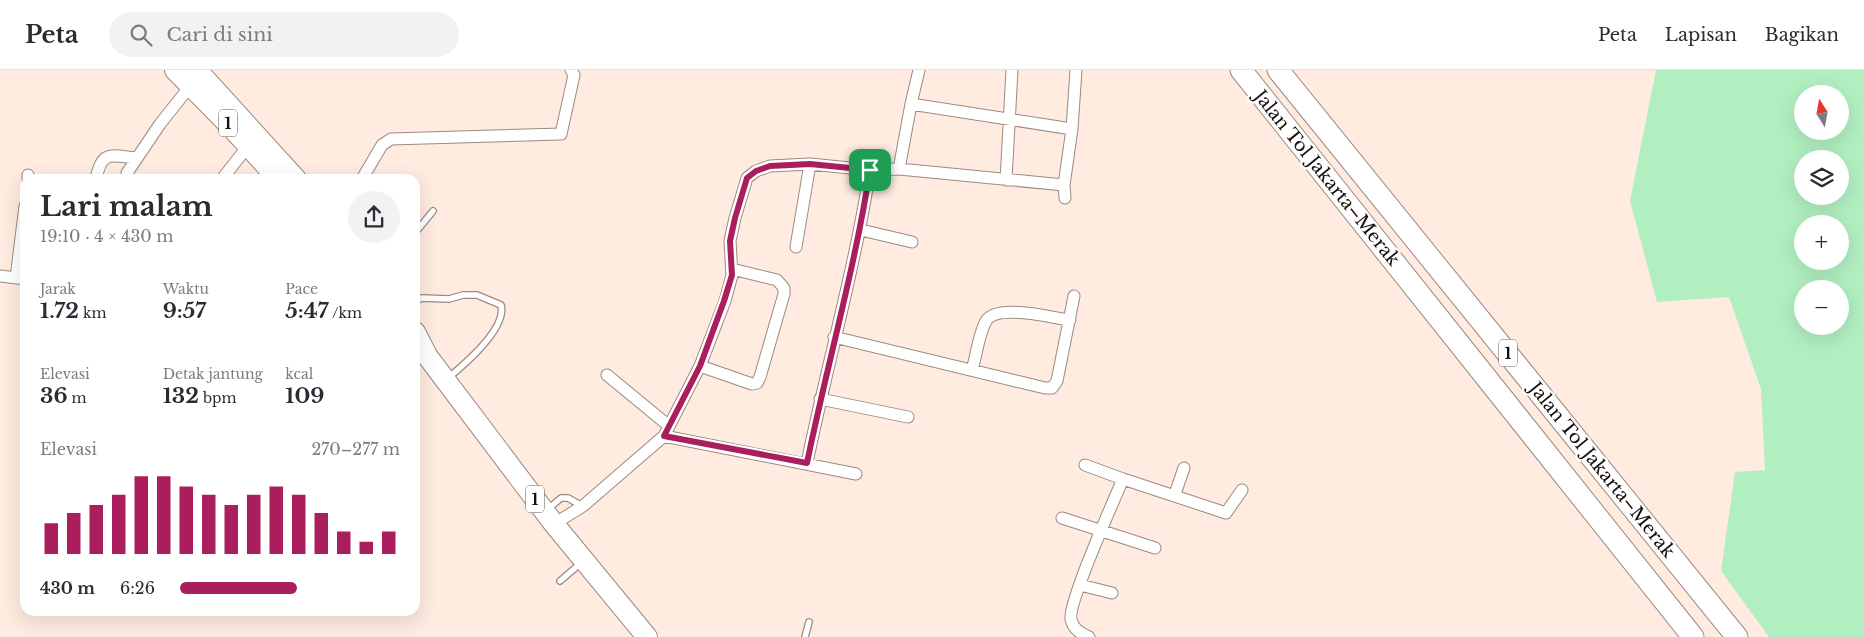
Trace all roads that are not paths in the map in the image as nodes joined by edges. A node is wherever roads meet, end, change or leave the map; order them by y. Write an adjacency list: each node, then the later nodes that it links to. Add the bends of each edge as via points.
1 (175, 70): 8 (highway, 1)
2 (571, 70): 22 (street, via 574,75 561,134 391,140 382,145)
3 (919, 70): 9 (street)
4 (1012, 70): 10 (street)
5 (1076, 70): 11 (street)
6 (1241, 70): 66 (highway, Jalan Tol Jakarta–Merak / 1)
7 (1278, 70): 67 (highway, Jalan Tol Jakarta–Merak / 1)
8 (194, 78): 12 (highway, 1); 13 (street); 21 (highway, 1)
9 (911, 104): 10 (street); 15 (street)
10 (1011, 118): 11 (street); 23 (street)
11 (1072, 129): 24 (street)
12 (248, 146): 19 (street); 20 (highway, 1)
13 (136, 158): 17 (street, via 106,156); 18 (street)
14 (810, 164): 16 (street); 30 (street); 31 (street, via 770,166 747,178 730,241)
15 (899, 169): 16 (street); 23 (street)
16 (870, 170): 28 (street)
17 (97, 174)
18 (127, 174)
19 (226, 174)
20 (273, 174)
21 (291, 174)
22 (365, 174)
23 (1006, 180): 24 (street)
24 (1064, 185): 25 (street)
25 (1065, 198)
26 (432, 211): 27 (lane)
27 (420, 227)
28 (860, 230): 29 (street); 37 (street)
29 (912, 242)
30 (796, 247)
31 (732, 269): 39 (street); 39 (street, via 777,280 784,288 760,377 757,383 752,384)
32 (0, 276): 33 (street)
33 (20, 279)
34 (1074, 296): 36 (street)
35 (420, 299): 42 (lane, via 477,295 501,306 499,322 484,343)
36 (1070, 320): 40 (street, via 1018,312 995,314 987,320); 40 (street, via 1057,381 1052,388)
37 (834, 337): 40 (street); 43 (street)
38 (422, 353): 42 (highway, 1)
39 (700, 366): 45 (street)
40 (972, 370)
41 (607, 375): 45 (street)
42 (446, 380): 54 (highway, 1)
43 (820, 399): 44 (street); 46 (street)
44 (908, 417)
45 (666, 431): 46 (street); 53 (street)
46 (807, 463): 49 (street)
47 (1085, 465): 50 (street)
48 (1184, 468): 52 (street)
49 (856, 474)
50 (1123, 479): 52 (street); 56 (street)
51 (1242, 490): 52 (street, via 1226,513)
52 (1174, 494)
53 (583, 506): 54 (street); 54 (lane, via 562,498)
54 (549, 518): 58 (highway, 1)
55 (1062, 518): 56 (street)
56 (1101, 533): 57 (street); 60 (street)
57 (1155, 548)
58 (584, 560): 59 (lane); 63 (highway, 1)
59 (560, 581)
60 (1080, 585): 61 (street); 65 (street, via 1070,617 1074,628)
61 (1112, 593)
62 (809, 622): 64 (lane)
63 (647, 637)
64 (805, 637)
65 (1089, 637)
66 (1693, 637)
67 (1737, 637)

